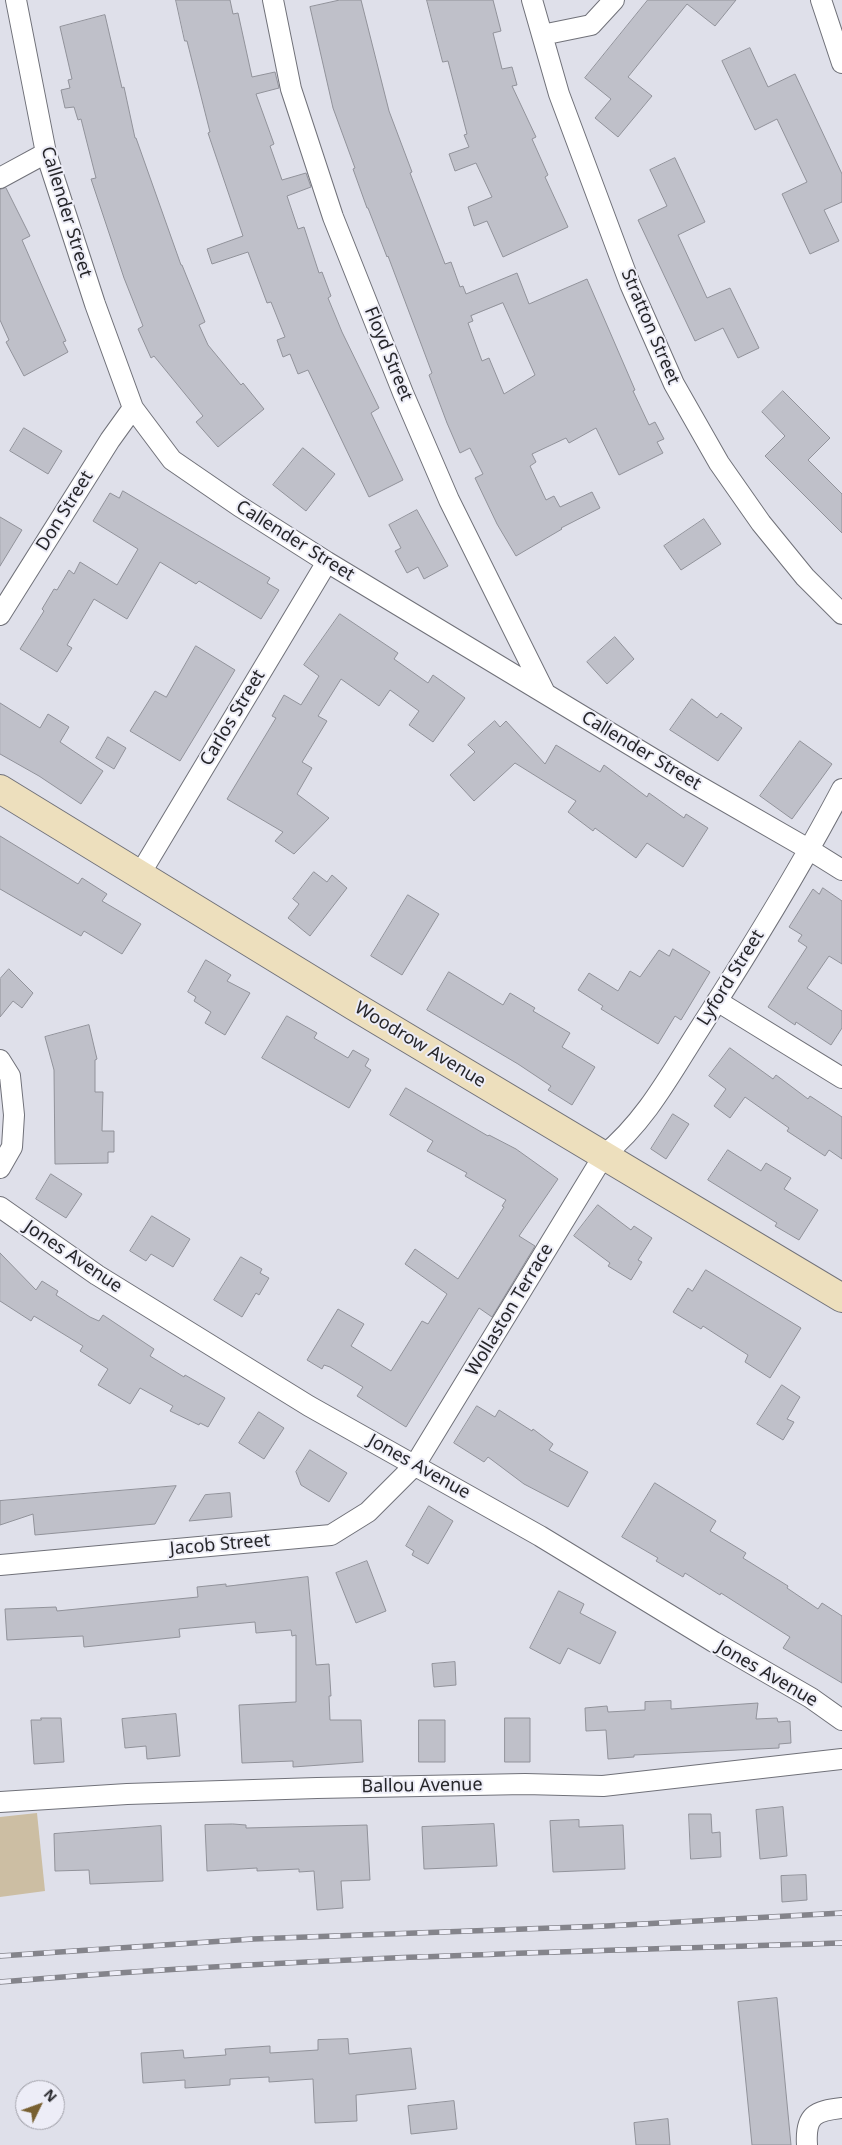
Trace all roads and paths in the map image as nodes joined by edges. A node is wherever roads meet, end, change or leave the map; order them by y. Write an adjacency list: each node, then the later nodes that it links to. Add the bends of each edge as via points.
1 (16, 0): 8 (street, Callender Street)
2 (273, 0): 14 (street, Floyd Street, via 291,89 333,217 449,500)
3 (532, 0): 6 (street, Stratton Street)
4 (614, 0): 6 (street, via 591,25)
5 (822, 0): 7 (street)
6 (542, 35): 12 (street, Stratton Street, via 558,94 630,284 674,384 719,463 760,523)
7 (842, 63)
8 (46, 153): 9 (street); 10 (street, Callender Street)
9 (0, 178)
10 (133, 408): 11 (street, Callender Street, via 172,460); 13 (street, Don Street)
11 (327, 562): 14 (street, Callender Street); 19 (street, Carlos Street)
12 (842, 614)
13 (0, 615)
14 (545, 693): 17 (street, Callender Street)
15 (0, 789): 19 (street, Woodrow Avenue)
16 (842, 790): 17 (street, Lyford Street)
17 (810, 850): 18 (street, Callender Street); 20 (street, Lyford Street)
18 (842, 870)
19 (140, 874): 23 (street, Woodrow Avenue)
20 (717, 1001): 22 (street); 23 (street, Lyford Street, via 641,1120)
21 (0, 1060): 24 (street, via 10,1076 14,1115 12,1146)
22 (842, 1078)
23 (604, 1155): 26 (street, Woodrow Avenue); 27 (street, Wollaston Terrace)
24 (0, 1168)
25 (0, 1207): 27 (street, Jones Avenue, via 97,1275 190,1333 309,1406)
26 (842, 1298)
27 (415, 1465): 28 (street, Jacob Street, via 368,1512 331,1535); 29 (street, Jones Avenue, via 540,1536 811,1698)
28 (0, 1565)
29 (842, 1720)
30 (842, 1759): 31 (street, Ballou Avenue, via 604,1786 524,1784 316,1788)
31 (0, 1802)
32 (842, 2108): 33 (street, via 823,2110 812,2117 806,2129)
33 (807, 2145)

